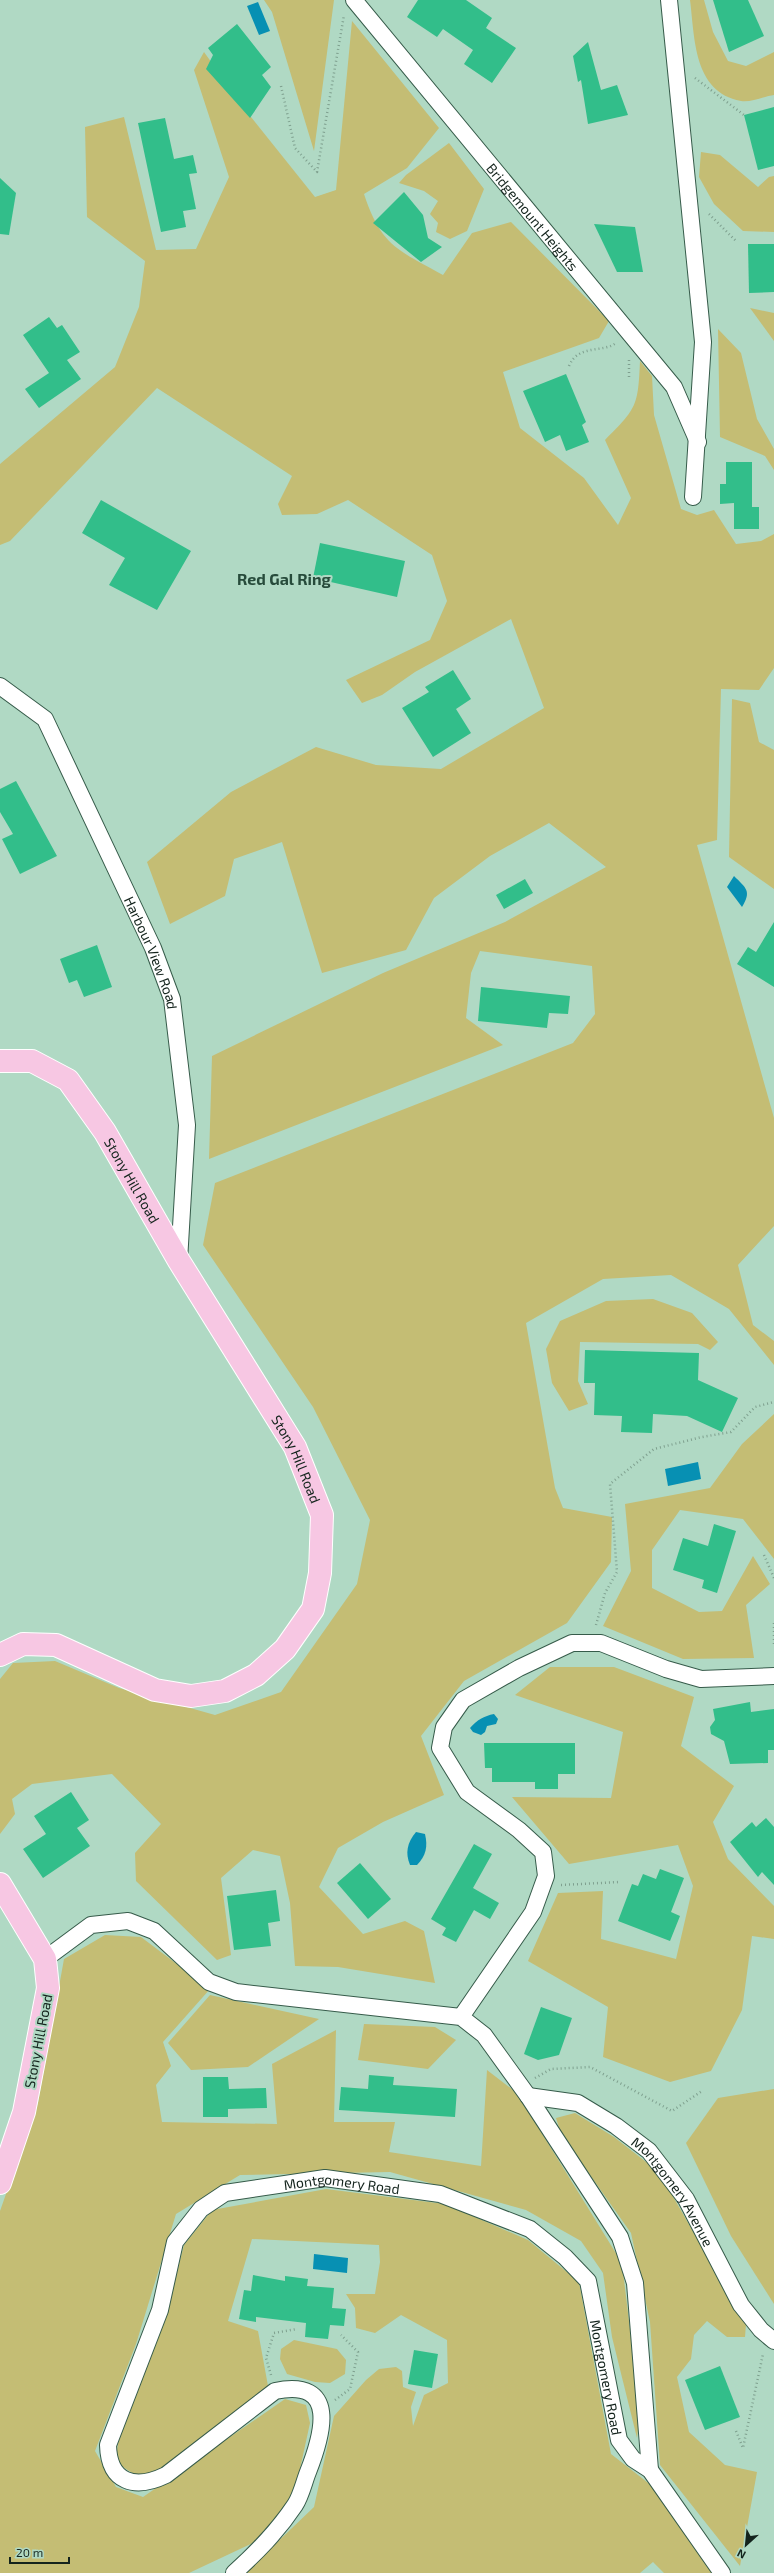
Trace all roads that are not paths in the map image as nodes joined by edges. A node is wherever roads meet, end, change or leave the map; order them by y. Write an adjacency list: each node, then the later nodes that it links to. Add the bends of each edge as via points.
1 (669, 0): 3 (street, Bridgemount Heights, via 703,342)
2 (350, 4): 3 (street, Bridgemount Heights, via 674,387)
3 (698, 442): 4 (street, Bridgemount Heights)
4 (693, 497)
5 (0, 686): 7 (street, Harbour View Road, via 45,719 153,948 172,999 187,1125)
6 (0, 1060): 7 (main road, Stony Hill Road, via 32,1061 68,1080 105,1132)
7 (180, 1261): 8 (main road, Stony Hill Road, via 295,1447 322,1515 320,1573 313,1609 285,1649 256,1675 225,1691 191,1696 155,1690 56,1645 24,1644)
8 (0, 1655)
9 (774, 1676): 12 (street, via 701,1679 666,1669 601,1643 572,1643 519,1668 463,1700 444,1728 440,1748 467,1792 519,1830 543,1852 546,1876 533,1912)
10 (0, 1884): 11 (main road, Stony Hill Road)
11 (45, 1959): 12 (street, via 91,1925 128,1921 154,1932 209,1982 236,1992); 14 (main road, Stony Hill Road, via 48,1988 24,2112)
12 (461, 2017): 13 (street, Montgomery Road, via 484,2035)
13 (524, 2091): 15 (street, Montgomery Avenue, via 578,2103 616,2126 649,2151 686,2199 742,2305); 16 (street, Montgomery Road, via 620,2237 633,2276)
14 (0, 2182)
15 (770, 2338)
16 (650, 2470): 17 (street, Montgomery Road, via 633,2459 619,2440 588,2281 565,2257 530,2229 440,2194 325,2178 225,2193 201,2209 175,2242 160,2310 108,2445 109,2462 118,2474 134,2484 150,2483 166,2475 275,2391 292,2388 309,2392 321,2404 324,2420 296,2504 267,2543); 18 (street)
17 (234, 2573)
18 (722, 2573)

